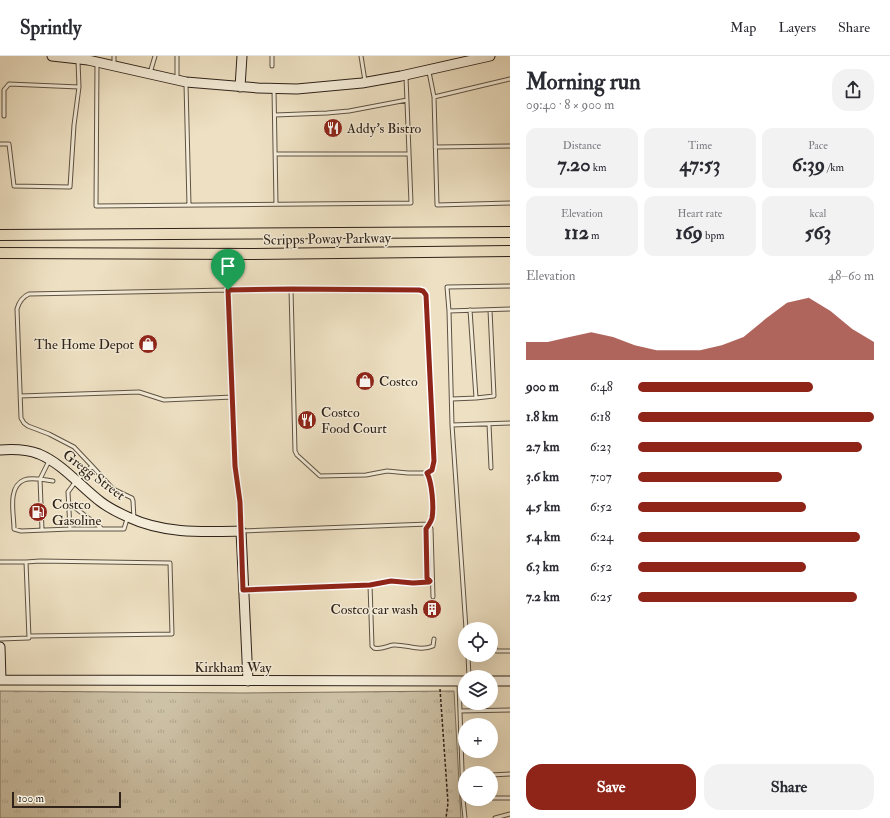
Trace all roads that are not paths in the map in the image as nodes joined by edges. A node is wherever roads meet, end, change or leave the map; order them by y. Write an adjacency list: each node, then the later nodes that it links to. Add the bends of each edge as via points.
1 (52, 56): 2 (street)
2 (55, 56): 11 (street)
3 (114, 56): 13 (lane)
4 (155, 56): 16 (lane)
5 (177, 56): 19 (lane)
6 (242, 56): 23 (street)
7 (272, 56): 14 (lane)
8 (361, 56): 21 (lane)
9 (490, 56): 10 (street)
10 (467, 58): 15 (street)
11 (77, 59): 12 (street); 22 (lane)
12 (97, 62): 13 (street); 36 (lane, via 96,206)
13 (114, 66): 16 (street)
14 (272, 66)
15 (428, 70): 17 (street); 25 (lane)
16 (150, 74): 19 (street)
17 (406, 75): 21 (street); 26 (lane)
18 (510, 79): 25 (lane)
19 (177, 80): 20 (street)
20 (186, 82): 23 (street); 36 (lane)
21 (365, 83): 24 (street)
22 (79, 87): 28 (lane, via 9,84 4,90); 29 (lane, via 70,187 14,186 9,144)
23 (240, 87): 24 (street)
24 (274, 89): 27 (lane)
25 (434, 97): 31 (lane)
26 (407, 100): 27 (lane, via 349,111); 33 (lane)
27 (275, 115): 32 (lane)
28 (4, 116)
29 (0, 144)
30 (510, 146): 31 (lane)
31 (435, 147): 34 (lane, via 437,205)
32 (276, 154): 33 (lane); 35 (lane)
33 (409, 154): 35 (lane, via 411,203)
34 (510, 203)
35 (276, 204): 36 (lane)
36 (188, 205)
37 (510, 232): 38 (main road, Scripps Poway Parkway)
38 (0, 235)
39 (510, 251): 40 (main road, Scripps Poway Parkway)
40 (0, 253)
41 (510, 286): 47 (lane, via 447,287)
42 (291, 289): 43 (lane); 59 (lane, via 297,455 320,476 366,475 387,471); 59 (lane, via 419,290 426,295 434,461 432,470)
43 (228, 290): 48 (lane, via 25,296 18,303 17,309); 49 (lane)
44 (510, 309): 46 (lane)
45 (470, 310): 46 (lane); 47 (lane); 51 (lane)
46 (490, 310): 51 (lane, via 494,396)
47 (449, 311): 50 (lane)
48 (20, 396): 49 (lane, via 140,392 164,400); 57 (lane, via 21,418 24,423 74,447)
49 (233, 397): 69 (lane, via 235,466)
50 (452, 398): 51 (lane); 54 (lane)
51 (476, 398)
52 (510, 423): 53 (lane)
53 (489, 424): 54 (lane); 58 (lane)
54 (452, 425): 76 (lane)
55 (0, 450): 56 (street, Gregg Street, via 27,451)
56 (49, 459): 60 (lane); 62 (street, Gregg Street)
57 (92, 466): 62 (lane); 64 (lane, via 113,489 132,498)
58 (491, 468)
59 (427, 473): 65 (lane, via 432,513)
60 (40, 479): 61 (lane); 68 (lane); 68 (lane, via 25,480 16,486 13,494 14,528 21,531)
61 (53, 481)
62 (76, 481): 63 (lane, via 68,492); 64 (street, Gregg Street, via 102,503)
63 (69, 504): 66 (lane); 67 (lane)
64 (131, 519): 66 (lane, via 124,529); 69 (street, Gregg Street, via 176,531)
65 (429, 524): 69 (lane); 72 (lane)
66 (101, 528): 67 (lane)
67 (70, 529): 68 (lane)
68 (42, 530)
69 (241, 531): 74 (street)
70 (0, 562): 71 (lane)
71 (26, 562): 77 (lane); 77 (lane, via 170,563 172,634)
72 (431, 582): 73 (lane, via 391,581); 75 (lane)
73 (370, 585): 74 (lane); 79 (lane, via 374,648 394,645 427,648 432,646)
74 (243, 590): 85 (street)
75 (432, 597)
76 (466, 622)
77 (29, 636): 78 (lane)
78 (0, 639)
79 (434, 639)
80 (0, 647): 83 (street)
81 (498, 651): 82 (lane)
82 (510, 651)
83 (1, 680): 85 (street, Kirkham Way)
84 (510, 680): 87 (street)
85 (248, 681): 86 (street, Kirkham Way)
86 (458, 681)
87 (498, 681)
88 (510, 710): 89 (lane)
89 (460, 711): 90 (lane)
90 (463, 766)
91 (510, 774): 92 (lane)
92 (498, 775)
93 (498, 798): 94 (lane)
94 (510, 798)
95 (464, 806): 97 (lane)
96 (510, 814): 98 (lane)
97 (465, 818)
98 (495, 818)

